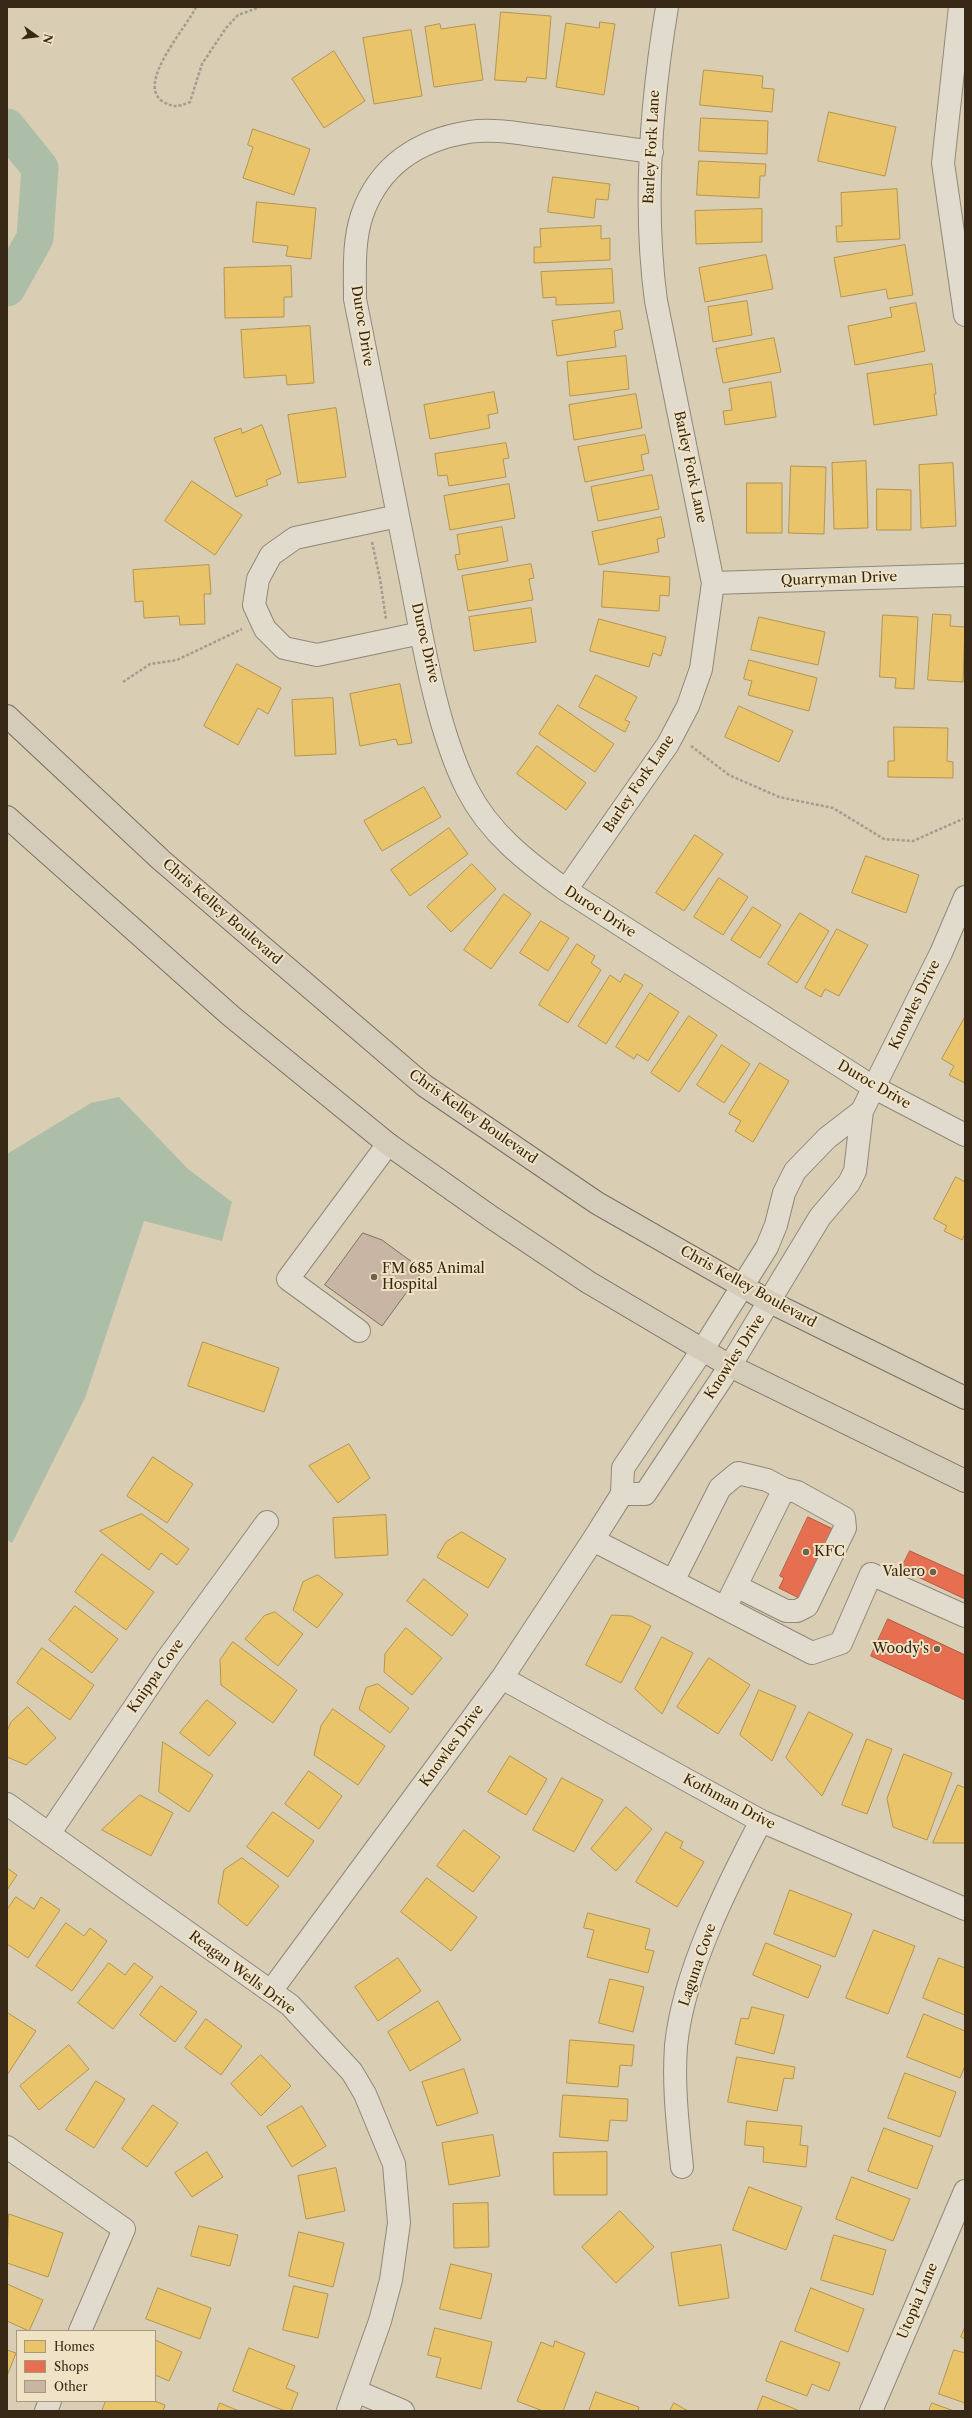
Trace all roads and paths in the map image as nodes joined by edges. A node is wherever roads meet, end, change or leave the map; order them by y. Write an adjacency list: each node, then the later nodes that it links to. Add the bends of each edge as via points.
1 (196, 7): 2 (path, via 157,70 153,83 159,98 178,108 190,102 202,64 226,28 238,15)
2 (260, 7)
3 (667, 7): 5 (street, Barley Fork Lane, via 658,64)
4 (960, 7): 6 (street, via 943,163)
5 (652, 152): 7 (street, Duroc Drive, via 510,132 469,132 430,143 398,160 376,183 362,216 355,256 355,299); 10 (street, Barley Fork Lane, via 650,257 656,301)
6 (965, 315)
7 (398, 516): 13 (street, Duroc Drive); 13 (street, via 296,538 271,555 258,579 254,606 265,629 284,648 317,655)
8 (371, 538): 11 (path)
9 (965, 575): 10 (street, Quarryman Drive)
10 (713, 583): 19 (street, Barley Fork Lane, via 701,670 688,706 668,744)
11 (388, 623)
12 (242, 629): 14 (path, via 177,660 150,664)
13 (421, 633): 19 (street, Duroc Drive, via 447,740 467,790 492,827 526,861)
14 (123, 682)
15 (7, 716): 25 (main road, Chris Kelley Boulevard, via 161,860 425,1086 598,1203)
16 (689, 744): 18 (path, via 710,763 729,775 779,797 833,808 884,839 913,841)
17 (7, 817): 24 (main road, via 231,1016)
18 (963, 819)
19 (566, 890): 21 (street, Duroc Drive)
20 (965, 897): 21 (street, Knowles Drive, via 941,953)
21 (873, 1087): 22 (street, Knowles Drive); 23 (street, Duroc Drive)
22 (862, 1111): 25 (street, Knowles Drive, via 827,1138 795,1171 784,1193 767,1247); 26 (street, Knowles Drive, via 855,1171 849,1183 820,1217)
23 (965, 1135)
24 (388, 1144): 27 (street, via 288,1279); 28 (main road, via 588,1282)
25 (744, 1286): 26 (main road, Chris Kelley Boulevard); 28 (street, Knowles Drive)
26 (770, 1302): 29 (street, Knowles Drive); 30 (main road, Chris Kelley Boulevard)
27 (358, 1331)
28 (703, 1349): 29 (main road); 33 (street, Knowles Drive, via 623,1468)
29 (730, 1366): 31 (main road); 33 (street, Knowles Drive, via 645,1494)
30 (965, 1398)
31 (965, 1481)
32 (784, 1489): 36 (street, via 767,1480 738,1473 720,1488); 37 (street); 37 (street, via 797,1492 844,1518 845,1528 807,1606 797,1611 786,1611)
33 (622, 1494): 35 (street, Knowles Drive)
34 (267, 1522): 43 (street, Knippa Cove, via 167,1659)
35 (593, 1540): 36 (street); 40 (street, Knowles Drive)
36 (673, 1582): 38 (street)
37 (736, 1586): 38 (street)
38 (725, 1608): 39 (street, via 812,1653 841,1643 871,1574)
39 (965, 1616)
40 (502, 1678): 42 (street, Kothman Drive); 45 (street, Knowles Drive)
41 (7, 1804): 43 (street, Reagan Wells Drive)
42 (761, 1821): 44 (street, Kothman Drive); 47 (street, Laguna Cove, via 730,1879 684,2001 676,2046 675,2098)
43 (49, 1834): 45 (street, Reagan Wells Drive)
44 (965, 1909)
45 (271, 1991): 50 (street, Reagan Wells Drive, via 290,2005 352,2072 394,2164 399,2223 391,2280)
46 (7, 2146): 49 (street, via 124,2229)
47 (682, 2167)
48 (965, 2191): 53 (street, Utopia Lane)
49 (80, 2330)
50 (356, 2391): 51 (street, Reagan Wells Drive); 52 (street)
51 (348, 2411)
52 (403, 2411)
53 (871, 2411)

